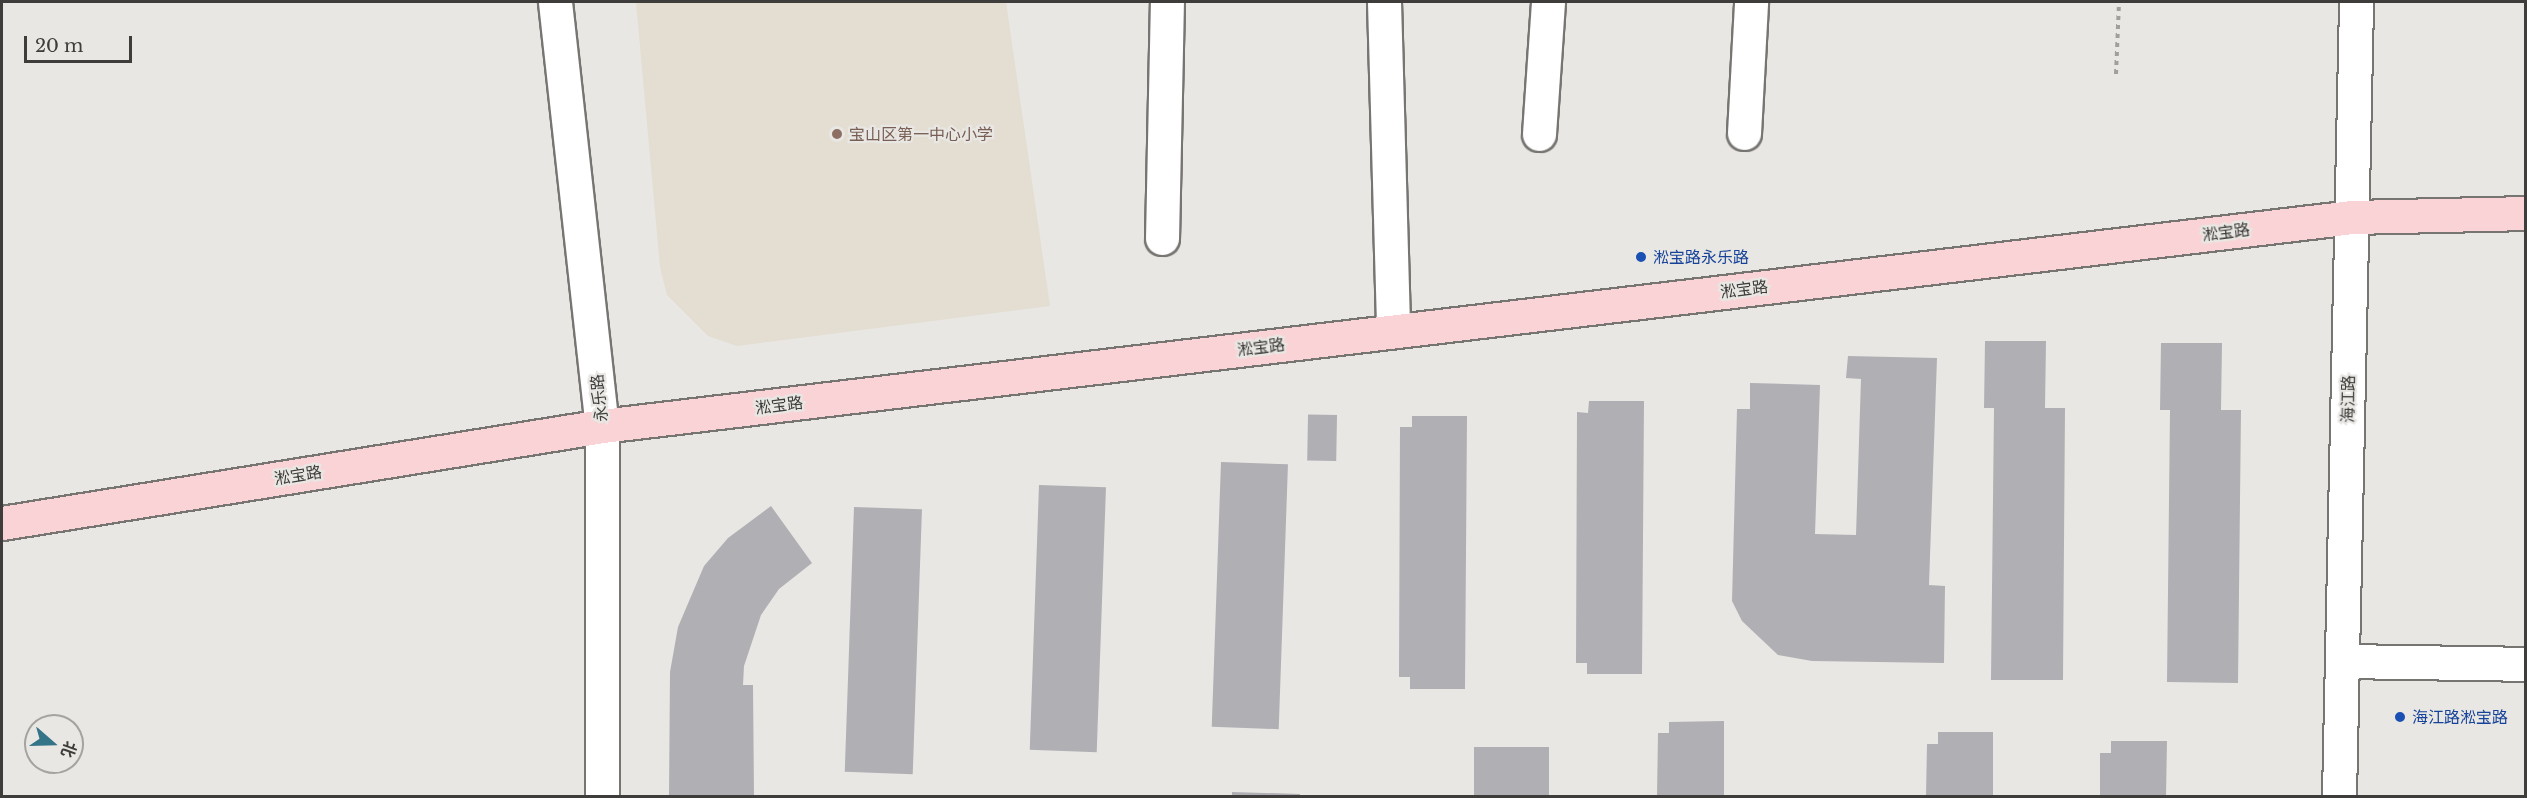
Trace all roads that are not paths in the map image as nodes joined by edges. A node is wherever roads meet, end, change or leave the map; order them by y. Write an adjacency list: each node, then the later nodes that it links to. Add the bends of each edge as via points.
1 (555, 2): 13 (street, 永乐路)
2 (1167, 2): 11 (street)
3 (1384, 2): 12 (street)
4 (1548, 2): 8 (street)
5 (1751, 2): 7 (street)
6 (2356, 2): 10 (street, 海江路)
7 (1744, 133)
8 (1539, 134)
9 (2526, 213): 10 (main road, 淞宝路)
10 (2352, 217): 12 (main road, 淞宝路); 15 (street, 海江路)
11 (1162, 238)
12 (1393, 331): 13 (main road, 淞宝路)
13 (602, 426): 14 (main road, 淞宝路); 17 (street, 永乐路)
14 (2, 523)
15 (2343, 662): 16 (street); 18 (street, 海江路)
16 (2526, 664)
17 (602, 796)
18 (2339, 796)

